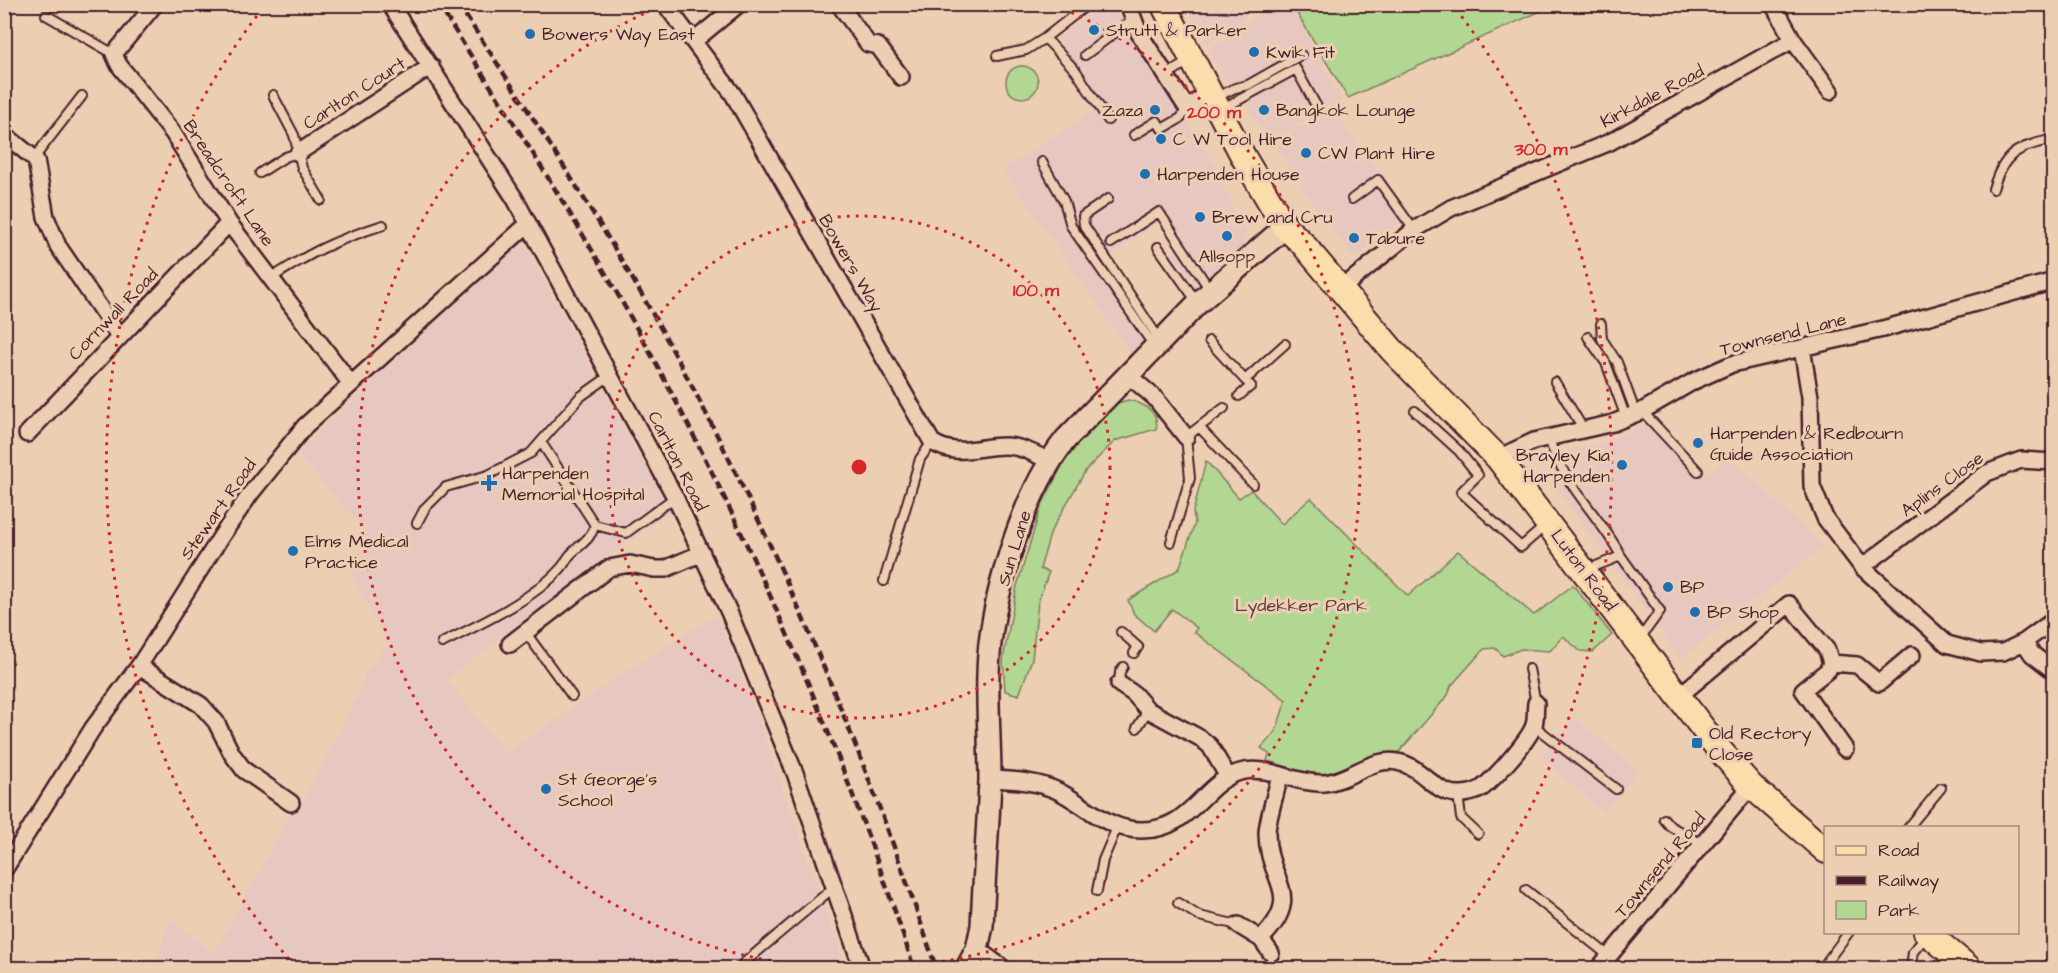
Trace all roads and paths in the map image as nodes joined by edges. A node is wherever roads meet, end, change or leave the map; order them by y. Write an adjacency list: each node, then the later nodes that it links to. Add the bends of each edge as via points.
1 (154, 4): 15 (street)
2 (390, 4): 20 (street, Carlton Road)
3 (665, 4): 14 (street, Bowers Way)
4 (739, 4): 14 (street)
5 (839, 4): 22 (street, via 868,44 878,46)
6 (1088, 4): 12 (lane)
7 (1128, 4): 11 (street)
8 (1163, 4): 19 (main road, Luton Road)
9 (1773, 4): 13 (street)
10 (46, 15): 15 (lane)
11 (1132, 20): 16 (lane); 21 (street)
12 (1046, 38): 18 (lane, via 1018,53); 29 (lane, via 1076,71)
13 (1793, 40): 23 (street); 45 (street, Kirkdale Road, via 1610,142 1481,195)
14 (694, 41): 74 (street, Bowers Way, via 733,94)
15 (114, 54): 41 (street, Breadcroft Lane, via 173,133)
16 (1085, 55)
17 (1301, 55): 26 (lane)
18 (997, 56)
19 (1191, 59): 21 (lane); 26 (main road, Luton Road)
20 (431, 66): 33 (street, Carlton Court); 42 (street, Carlton Road)
21 (1165, 76): 27 (street)
22 (901, 77)
23 (1830, 92)
24 (273, 95): 33 (lane, via 294,135)
25 (82, 96): 34 (lane)
26 (1213, 101): 27 (street); 28 (lane, via 1296,69); 44 (main road, Luton Road)
27 (1187, 108): 31 (lane, via 1181,117 1162,129 1157,121)
28 (1318, 109)
29 (1108, 120)
30 (4, 134): 34 (street)
31 (1134, 135)
32 (2054, 139): 37 (lane, via 2015,150 1998,172)
33 (298, 153): 36 (lane); 40 (lane, via 302,168)
34 (34, 158): 53 (street, via 39,167 46,217 58,246)
35 (1041, 162): 56 (lane, via 1064,201 1071,226)
36 (260, 172)
37 (1993, 189)
38 (1108, 199): 56 (lane, via 1083,216 1084,225)
39 (1352, 199): 45 (lane, via 1378,180)
40 (321, 200)
41 (229, 223): 48 (street, Breadcroft Lane); 53 (street, Cornwall Road)
42 (528, 224): 59 (street, Carlton Road); 63 (street, Stewart Road)
43 (383, 225): 48 (lane, via 316,249)
44 (1285, 227): 50 (main road, Luton Road); 51 (street, Sun Lane)
45 (1414, 230): 50 (street, Kirkdale Road)
46 (1111, 243): 51 (lane, via 1159,212)
47 (1158, 247): 51 (lane)
48 (270, 279): 63 (street, Breadcroft Lane)
49 (2054, 281): 58 (street, Townsend Lane)
50 (1342, 288): 75 (main road, Luton Road, via 1392,350)
51 (1204, 297): 56 (street, Sun Lane)
52 (1601, 324): 67 (lane, via 1602,339 1617,362)
53 (119, 336): 70 (street, Cornwall Road)
54 (1587, 337): 67 (lane)
55 (1209, 341): 61 (lane)
56 (1157, 343): 60 (street, Sun Lane)
57 (1285, 344): 61 (lane)
58 (1802, 348): 67 (street, Townsend Lane, via 1732,364); 87 (street, via 1810,398 1812,486 1825,518)
59 (611, 375): 73 (lane, via 580,397); 80 (street, Carlton Road)
60 (1128, 375): 71 (street, via 1155,398); 76 (street, Sun Lane)
61 (1245, 380): 64 (lane, via 1251,386)
62 (1555, 382): 69 (lane)
63 (351, 384): 100 (street, Stewart Road, via 305,426 251,493)
64 (1239, 396)
65 (1224, 408): 68 (lane)
66 (1415, 411): 82 (lane, via 1459,451 1478,475 1461,492 1521,547)
67 (1634, 414): 69 (street, Townsend Lane); 78 (lane)
68 (1200, 429): 71 (lane); 79 (lane)
69 (1584, 430): 72 (street, Townsend Lane)
70 (27, 434)
71 (1186, 437): 84 (lane, via 1190,478)
72 (1550, 438): 75 (street, Townsend Lane, via 1512,449); 86 (lane, via 1555,458)
73 (542, 442): 81 (lane, via 513,464 446,487 425,508); 83 (lane)
74 (932, 442): 76 (street, via 957,452 1005,446 1025,449); 89 (lane, via 920,459)
75 (1498, 458): 82 (main road, Luton Road)
76 (1049, 460): 114 (street, Sun Lane, via 1022,515 996,613 988,674)
77 (2054, 462): 87 (street, Aplins Close, via 2021,460 1987,473)
78 (1698, 471)
79 (1253, 484)
80 (675, 497): 83 (lane, via 626,533); 85 (street, Carlton Road)
81 (417, 523)
82 (1548, 523): 88 (main road, Luton Road)
83 (595, 525): 95 (lane, via 592,534 571,553 561,569 523,599)
84 (1171, 542)
85 (702, 553): 92 (street, via 665,569 630,564 609,568); 127 (street, Carlton Road, via 795,773)
86 (1621, 556): 88 (lane); 93 (lane, via 1660,611)
87 (1862, 567): 94 (street, via 1947,644 1981,653 2003,651)
88 (1585, 571): 93 (main road, Luton Road)
89 (884, 580)
90 (2054, 620): 94 (street)
91 (1121, 632): 97 (lane, via 1138,647)
92 (526, 633): 96 (street); 105 (lane)
93 (1638, 641): 106 (main road, Luton Road)
94 (2024, 642): 103 (street, via 2032,654)
95 (442, 643)
96 (510, 644)
97 (1134, 653)
98 (1912, 655): 99 (street, via 1879,683 1857,665)
99 (1831, 663): 106 (street, via 1827,650 1789,604); 111 (street, via 1803,690)
100 (139, 666): 119 (street, via 201,705 216,722 243,770); 126 (street, Stewart Road, via 93,728)
101 (1124, 667): 104 (lane)
102 (1529, 669): 107 (lane)
103 (2054, 671)
104 (1119, 684): 108 (street)
105 (572, 696)
106 (1679, 696): 115 (main road, Luton Road)
107 (1536, 703): 109 (street)
108 (1148, 710): 110 (lane); 113 (street, via 1210,746)
109 (1534, 726): 117 (lane); 118 (street, via 1484,787)
110 (1137, 728)
111 (1845, 749)
112 (1280, 775): 113 (street, via 1250,770); 118 (street, via 1326,783 1373,765 1396,761 1413,768 1445,792); 135 (street, via 1267,831 1283,906 1281,916)
113 (1228, 777): 121 (street, via 1180,819 1167,825 1141,830)
114 (990, 779): 121 (street, via 1036,783 1053,789); 136 (street, Sun Lane, via 982,926)
115 (1751, 786): 124 (street, Townsend Road); 125 (main road, Luton Road)
116 (1941, 788): 122 (lane)
117 (1616, 789)
118 (1458, 794): 123 (lane, via 1461,818)
119 (291, 803)
120 (1664, 819): 124 (lane)
121 (1117, 826): 129 (lane, via 1103,860)
122 (1910, 826)
123 (1478, 834)
124 (1702, 844): 138 (street, Townsend Road)
125 (1824, 849)
126 (4, 870)
127 (833, 888): 139 (lane); 140 (street, Carlton Road)
128 (1526, 890): 138 (lane)
129 (1097, 891)
130 (1178, 903): 131 (lane, via 1198,916)
131 (1238, 925): 135 (street)
132 (1848, 934): 144 (lane)
133 (1926, 934): 145 (lane, via 1913,952)
134 (1928, 934): 146 (main road)
135 (1261, 939): 137 (street)
136 (977, 949): 141 (street, Sun Lane); 142 (street)
137 (1271, 953)
138 (1609, 956): 143 (street, Townsend Road)
139 (738, 969)
140 (862, 969)
141 (967, 969)
142 (1004, 969)
143 (1599, 969)
144 (1822, 969)
145 (1911, 969)
146 (1969, 969)

